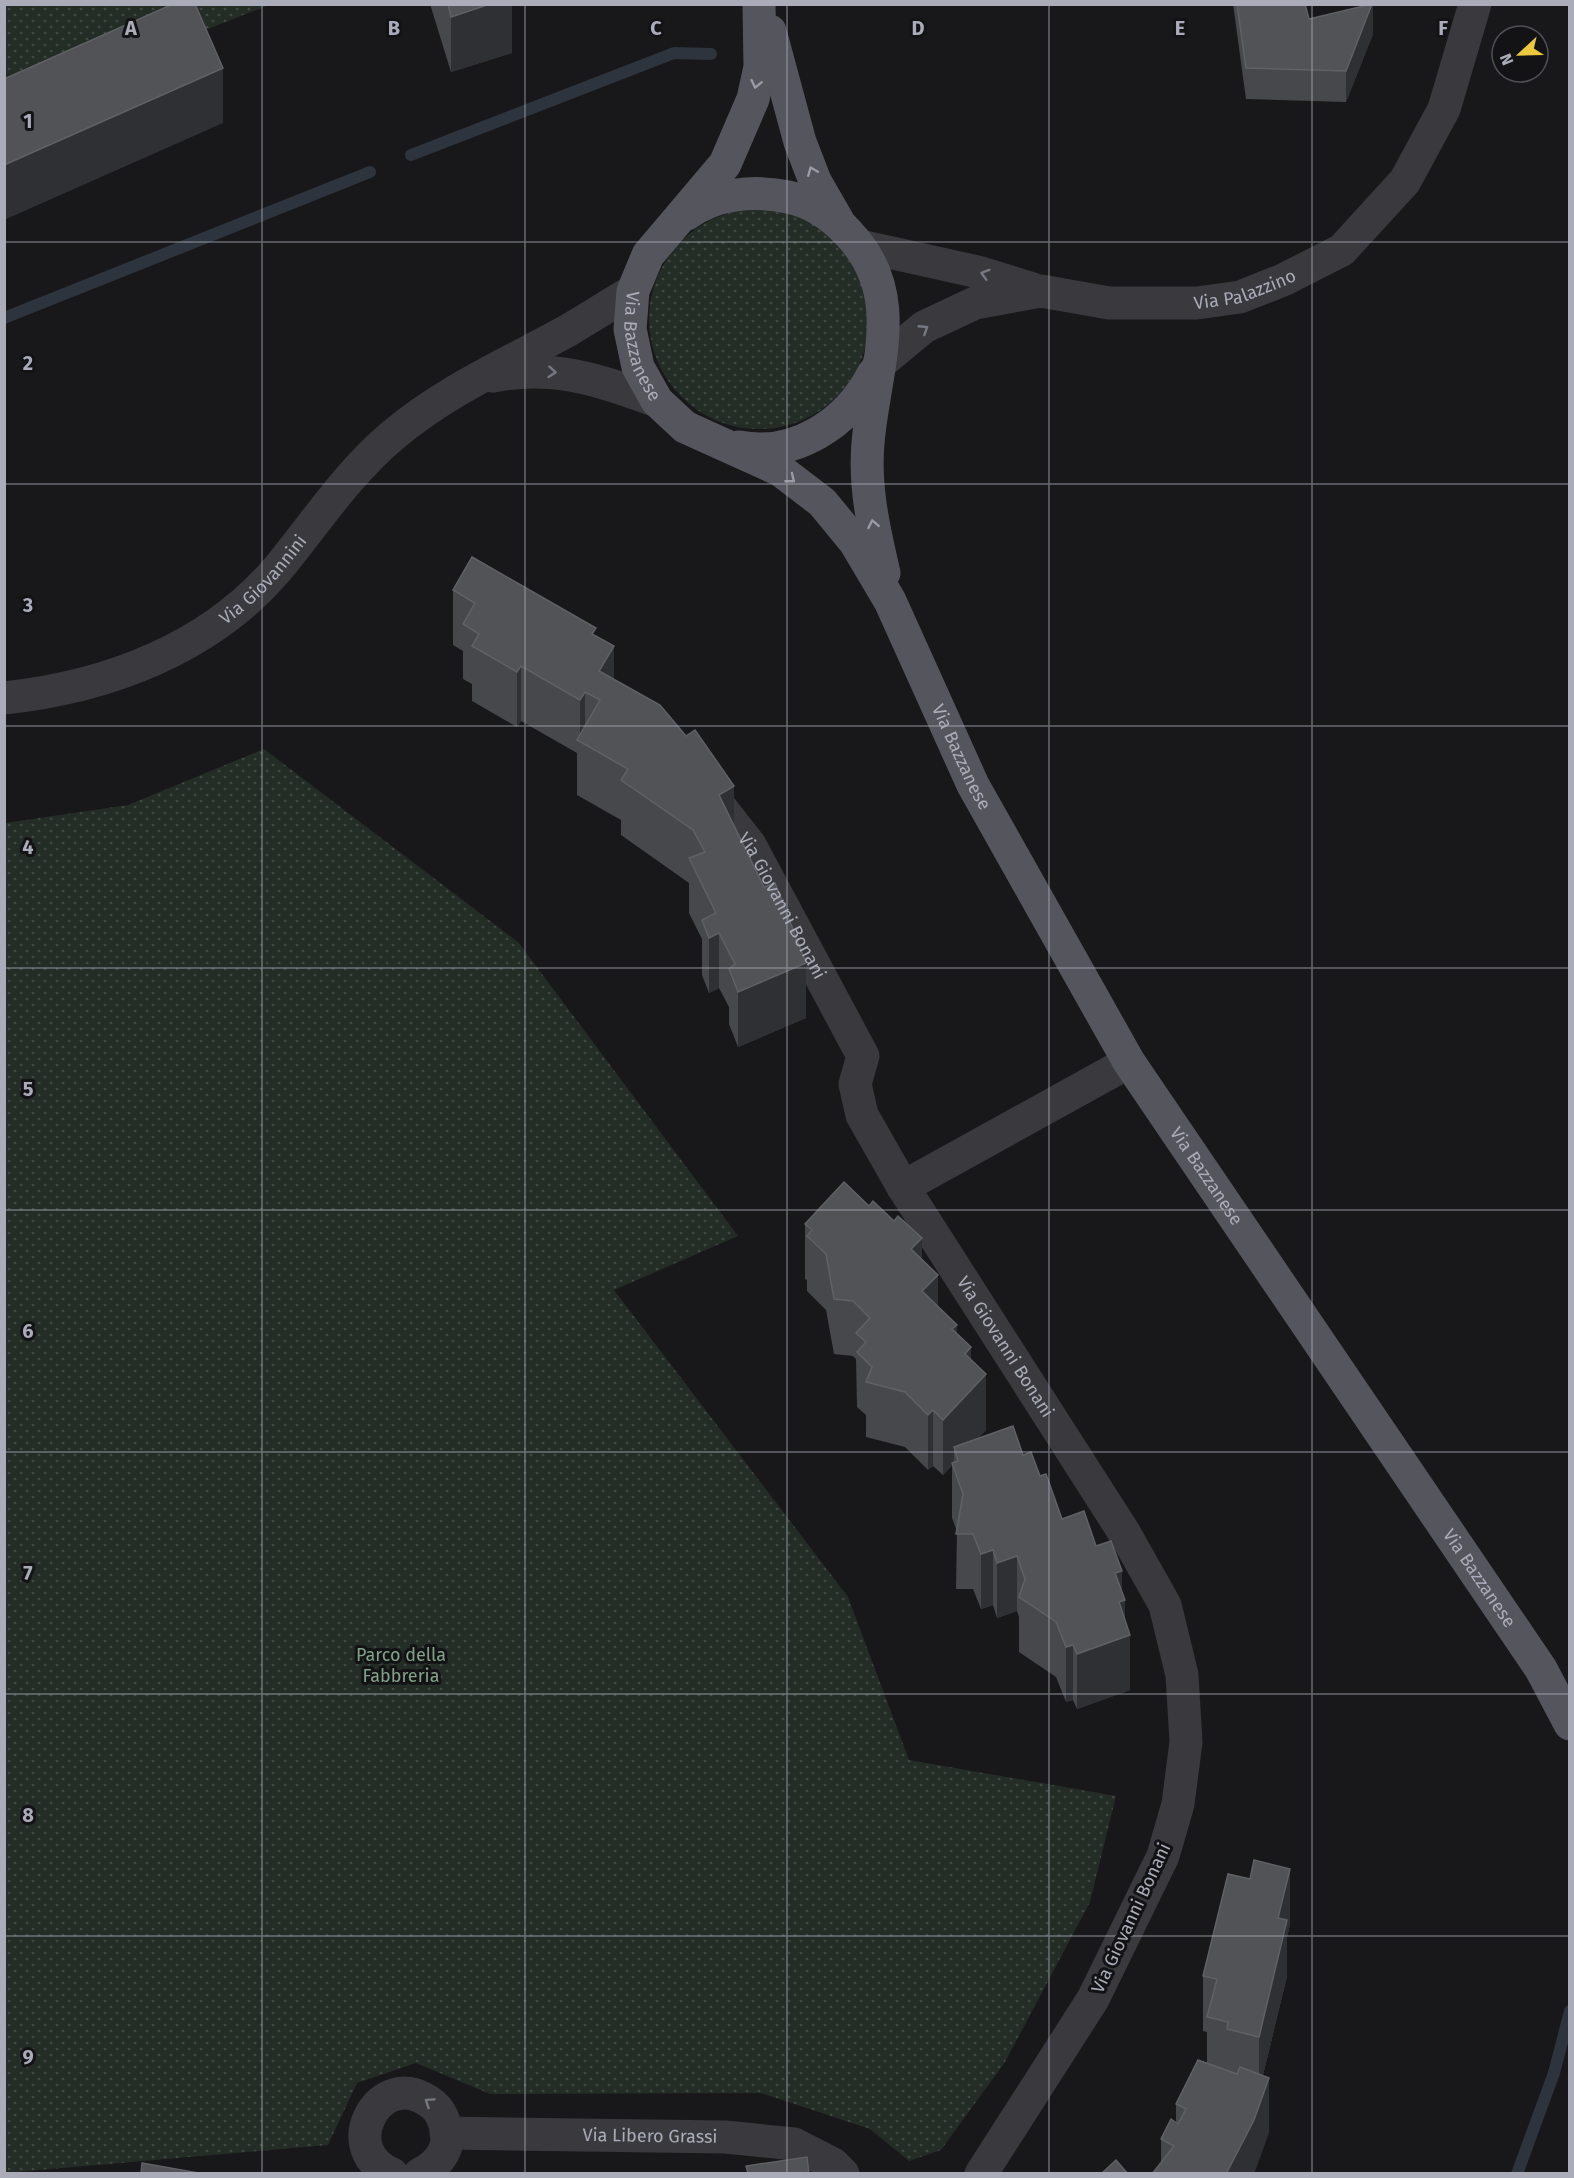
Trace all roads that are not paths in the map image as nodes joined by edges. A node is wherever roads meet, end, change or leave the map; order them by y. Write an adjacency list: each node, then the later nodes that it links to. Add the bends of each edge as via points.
1 (761, 4): 3 (main road, Via Bazzanese, one-way to 3, via 760,67 753,99 725,164); 4 (main road, Via Bazzanese, one-way to 1, via 815,181)
2 (1475, 4): 6 (street, Via Palazzino, via 1444,109 1405,181 1342,250 1240,297 1197,303 1109,303)
3 (672, 225): 4 (main road, Via Bazzanese, via 717,199 768,193 818,208); 5 (main road, Via Bazzanese, via 648,255)
4 (850, 234): 6 (street, one-way to 4); 7 (main road, Via Bazzanese, via 876,273 884,303 885,334)
5 (633, 291): 8 (street, Via Giovannini); 9 (main road, Via Bazzanese, via 630,329 636,358)
6 (1041, 291): 7 (street, Via Palazzino, one-way to 6, via 924,327 975,303)
7 (878, 365): 10 (main road, Via Bazzanese, via 848,411 827,429 775,448 747,449); 11 (main road, Via Bazzanese, one-way to 7, via 868,497 868,444)
8 (473, 380): 9 (street, one-way to 9, via 522,370 555,371); 12 (street, Via Giovannini, via 392,436 329,501 279,567 251,596 182,648 136,668 51,693)
9 (657, 400): 10 (main road, Via Bazzanese, via 685,427)
10 (720, 444): 11 (main road, Via Bazzanese, one-way to 11, via 780,470 822,502 855,542)
11 (890, 602): 14 (main road, Via Bazzanese, via 973,785)
12 (4, 698)
13 (686, 765): 15 (street, Via Giovanni Bonani, via 750,845 863,1056 855,1084 862,1115)
14 (1129, 1062): 15 (street); 16 (main road, Via Bazzanese, via 1541,1669)
15 (903, 1187): 21 (street, Via Giovanni Bonani, via 1131,1544 1165,1605 1182,1675 1186,1742 1178,1804 1163,1856 1093,1999)
16 (1569, 1724)
17 (446, 2133): 18 (street, one-way to 18, via 445,2120 437,2108 418,2095 390,2096 374,2107 366,2122 365,2142 375,2164); 19 (street, via 439,2160); 20 (street, Via Libero Grassi, via 725,2137 794,2144 833,2164)
18 (392, 2174)
19 (420, 2174)
20 (843, 2174)
21 (981, 2174)

